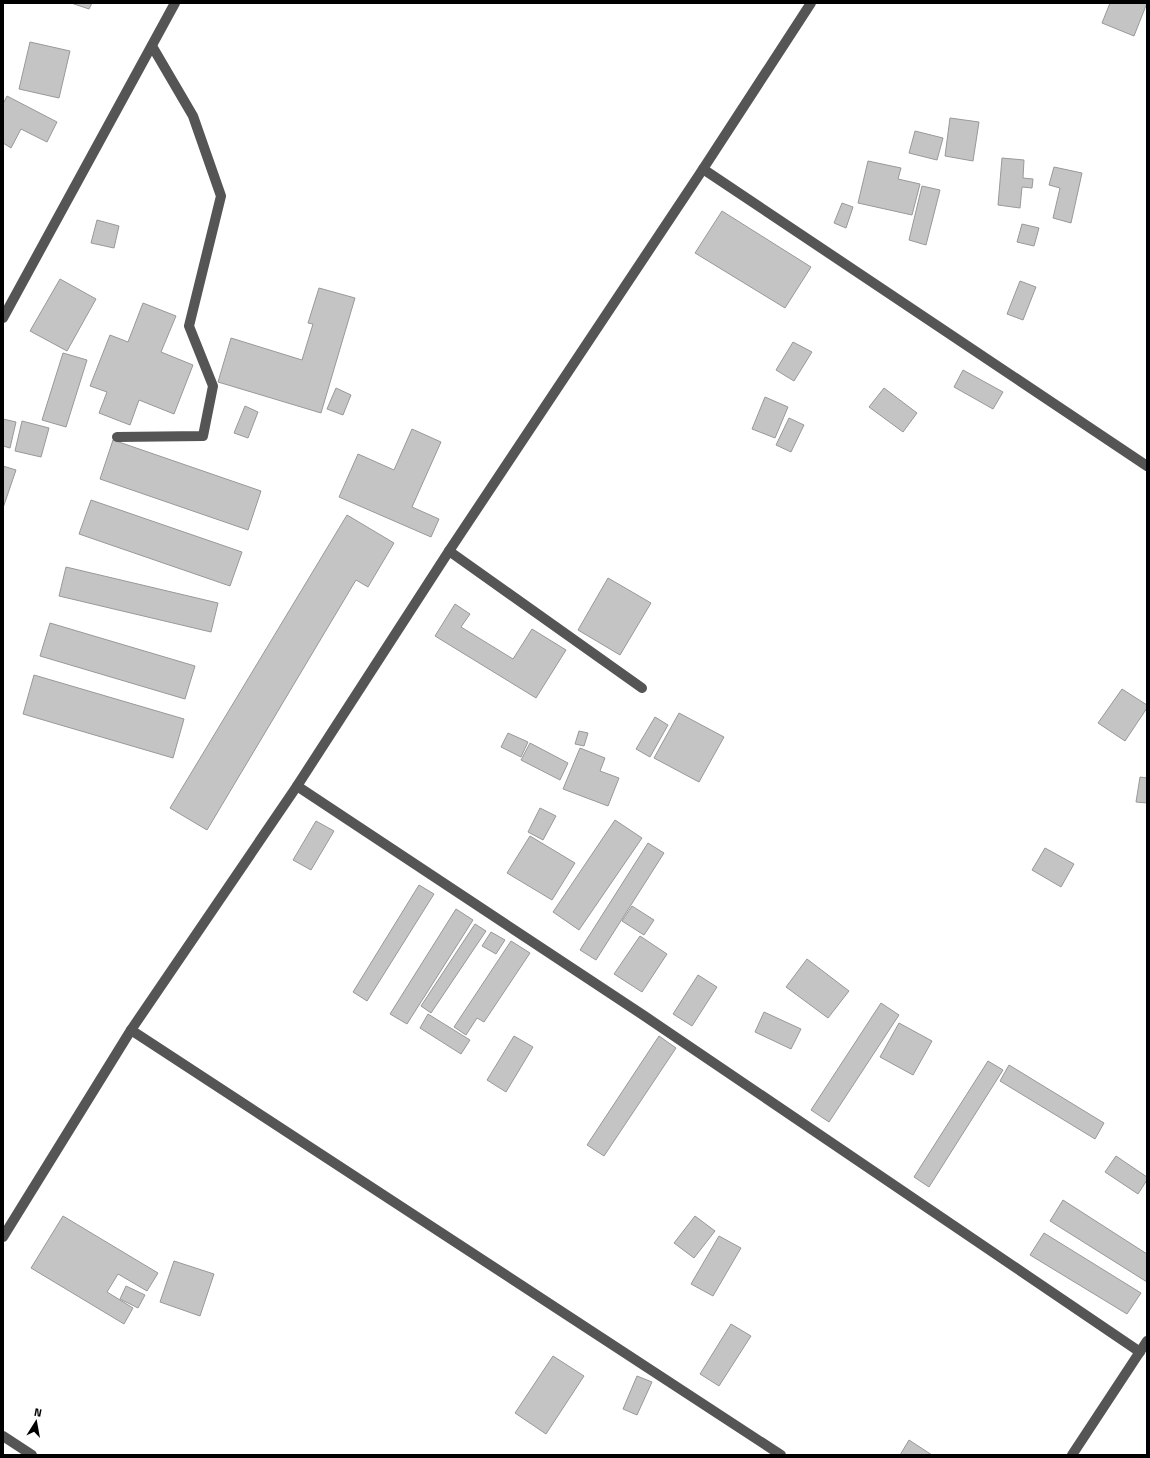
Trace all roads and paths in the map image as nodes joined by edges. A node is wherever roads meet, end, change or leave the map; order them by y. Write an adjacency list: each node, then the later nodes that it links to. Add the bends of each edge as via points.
1 (175, 3): 3 (street)
2 (811, 3): 4 (street)
3 (152, 46): 5 (street); 6 (street, via 193,116 221,196 189,326 213,386 203,436)
4 (703, 169): 7 (street); 8 (street)
5 (5, 312)
6 (117, 437)
7 (1147, 466)
8 (449, 551): 9 (street); 10 (street)
9 (642, 688)
10 (297, 786): 11 (street); 14 (street, via 646,1017)
11 (131, 1030): 12 (street); 17 (street)
12 (3, 1237)
13 (1147, 1341): 14 (street)
14 (1140, 1352): 18 (street)
15 (3, 1436): 16 (street)
16 (32, 1455)
17 (781, 1455)
18 (1072, 1455)

